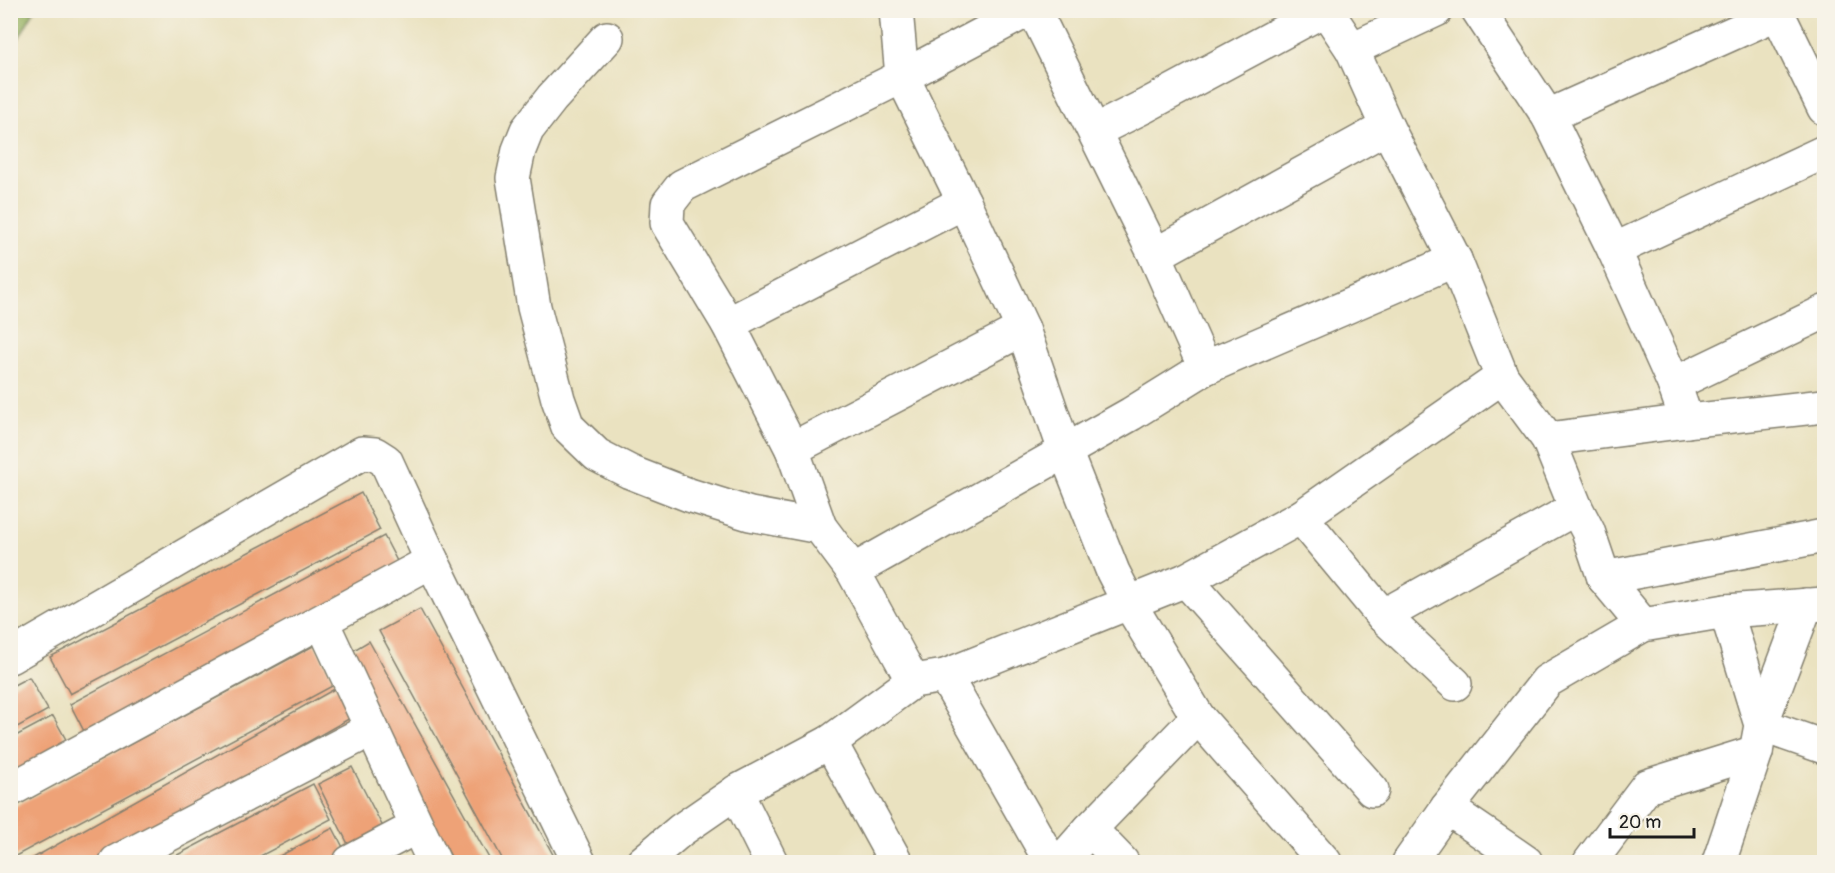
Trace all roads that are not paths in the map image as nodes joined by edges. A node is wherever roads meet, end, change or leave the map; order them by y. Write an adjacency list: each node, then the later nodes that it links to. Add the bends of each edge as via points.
1 (896, 10): 10 (street)
2 (1028, 10): 10 (street)
3 (1034, 10): 14 (street)
4 (1325, 10): 9 (street); 14 (street)
5 (1436, 10): 9 (street)
6 (1478, 10): 12 (street)
7 (1777, 12): 11 (street); 12 (street)
8 (607, 38): 33 (street, via 527,130 513,178 534,307 568,427 597,455 630,472 750,514)
9 (1352, 49): 13 (street)
10 (902, 76): 16 (street); 21 (street, via 682,186 668,204 667,223)
11 (1824, 108)
12 (1548, 116): 17 (street)
13 (1387, 127): 18 (street); 19 (street)
14 (1095, 131): 18 (street)
15 (1824, 152): 17 (street)
16 (964, 202): 21 (street); 22 (street)
17 (1614, 250): 25 (street)
18 (1155, 255): 23 (street)
19 (1455, 260): 23 (street); 24 (street)
20 (1824, 312): 25 (street)
21 (728, 324): 29 (street)
22 (1023, 329): 29 (street); 30 (street)
23 (1205, 368): 30 (street)
24 (1502, 377): 28 (street); 32 (street)
25 (1674, 384): 27 (street)
26 (1824, 406): 27 (street)
27 (1687, 421): 28 (street)
28 (1548, 439): 31 (street)
29 (792, 449): 33 (street)
30 (1065, 451): 36 (street); 39 (street)
31 (1576, 508): 37 (street); 42 (street)
32 (1301, 517): 38 (street); 42 (street)
33 (820, 527): 36 (street)
34 (1824, 537): 37 (street)
35 (432, 561): 43 (street); 45 (street, via 386,461 375,454 362,453); 62 (street)
36 (853, 571): 46 (street)
37 (1604, 578): 44 (street)
38 (1186, 580): 39 (street); 54 (street)
39 (1129, 603): 46 (street); 48 (street)
40 (1815, 604): 41 (street); 50 (street)
41 (1726, 611): 44 (street); 50 (street)
42 (1383, 616): 47 (street)
43 (322, 622): 49 (street); 53 (street)
44 (1643, 625): 56 (street, via 1547,681)
45 (10, 657)
46 (929, 679): 51 (street); 66 (street)
47 (1455, 684)
48 (1198, 717): 58 (street); 69 (street)
49 (372, 729): 57 (street); 59 (street)
50 (1759, 738): 52 (street); 72 (street, via 1647,786); 73 (street)
51 (830, 742): 55 (street); 65 (street)
52 (1824, 747)
53 (10, 790)
54 (1372, 790)
55 (736, 792): 63 (street); 64 (street)
56 (1448, 808): 70 (street); 71 (street)
57 (416, 827): 60 (street); 61 (street)
58 (1090, 829): 67 (street); 68 (street)
59 (116, 862)
60 (350, 862)
61 (434, 862)
62 (579, 862)
63 (643, 862)
64 (771, 862)
65 (896, 862)
66 (1051, 862)
67 (1061, 862)
68 (1122, 862)
69 (1325, 862)
70 (1409, 862)
71 (1526, 862)
72 (1590, 862)
73 (1719, 862)

